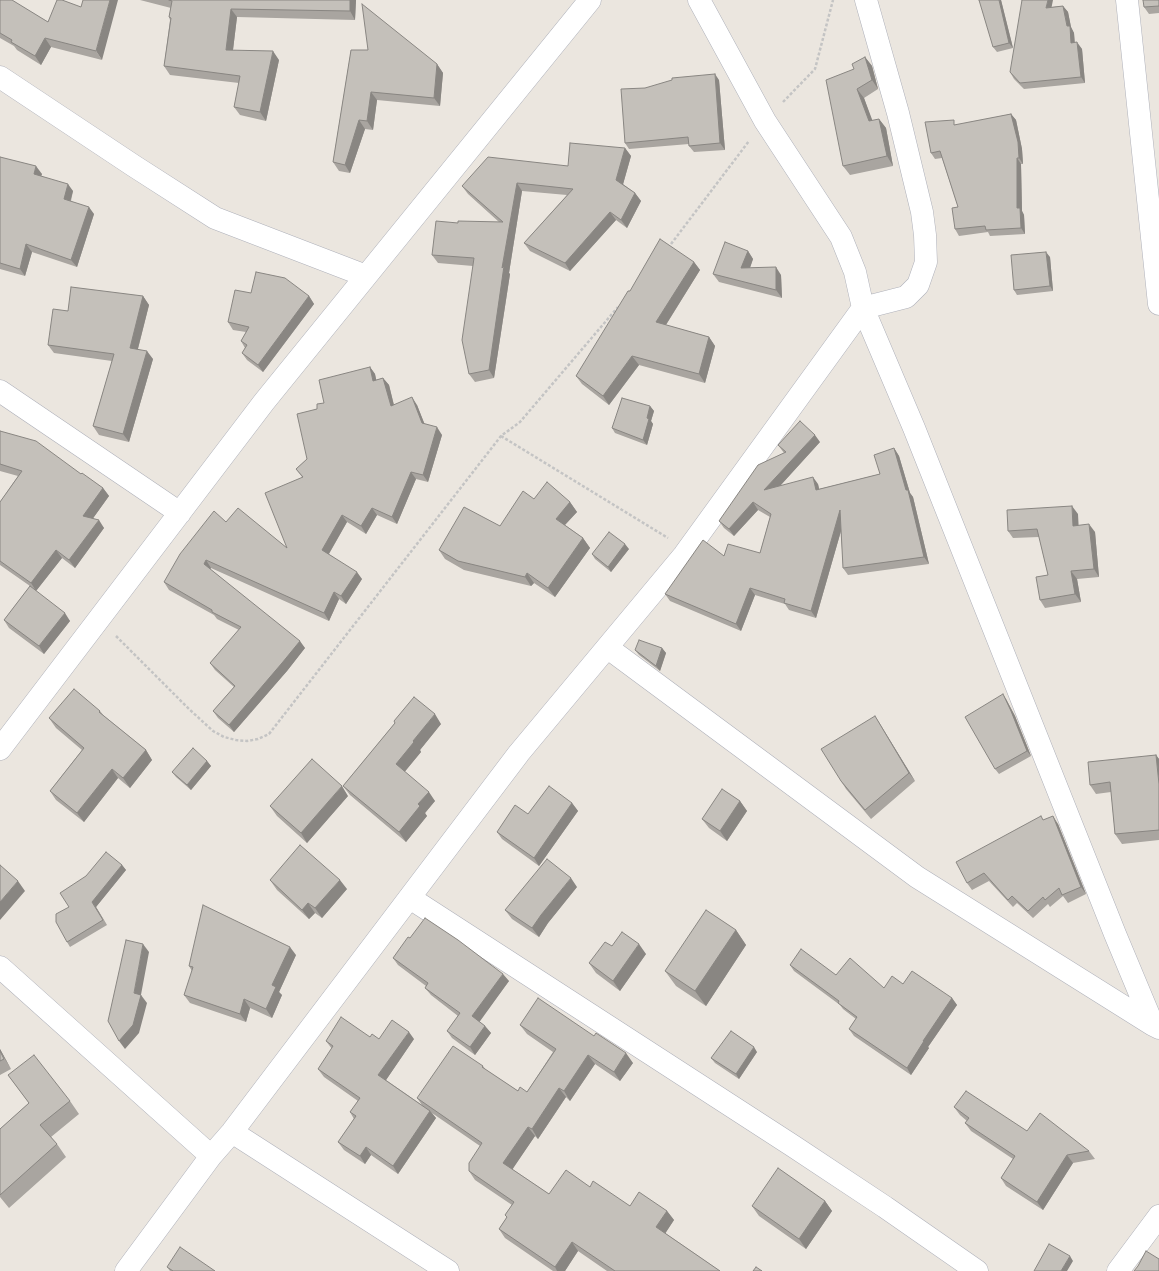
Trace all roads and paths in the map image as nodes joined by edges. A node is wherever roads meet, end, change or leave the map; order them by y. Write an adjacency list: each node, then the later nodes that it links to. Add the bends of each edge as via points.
1 (590, 0): 9 (street)
2 (699, 0): 7 (street)
3 (833, 0): 7 (path, via 815,69)
4 (866, 0): 12 (street, via 898,113 922,212 926,262 918,285 906,297)
5 (1127, 0): 11 (street)
6 (0, 77): 9 (street, via 215,218)
7 (765, 120): 8 (path); 12 (street, via 841,237 856,272)
8 (668, 249)
9 (366, 276): 15 (street, via 264,402)
10 (622, 303): 14 (path, via 520,422)
11 (1159, 304)
12 (863, 308): 16 (street); 22 (street, via 914,428 1115,934)
13 (0, 391): 15 (street)
14 (501, 436): 16 (path, via 670,540); 17 (path, via 269,734 247,741 224,736 213,730)
15 (180, 512): 17 (street)
16 (684, 555): 18 (street)
17 (99, 618): 19 (street)
18 (608, 648): 20 (street, via 519,753); 22 (street, via 917,877)
19 (0, 748)
20 (410, 898): 23 (street); 28 (street, via 800,1150)
21 (0, 967): 24 (street)
22 (1156, 1026)
23 (232, 1132): 24 (street); 27 (street)
24 (211, 1156): 26 (street)
25 (1159, 1216): 29 (street)
26 (126, 1271)
27 (448, 1271)
28 (977, 1271)
29 (1118, 1271)

